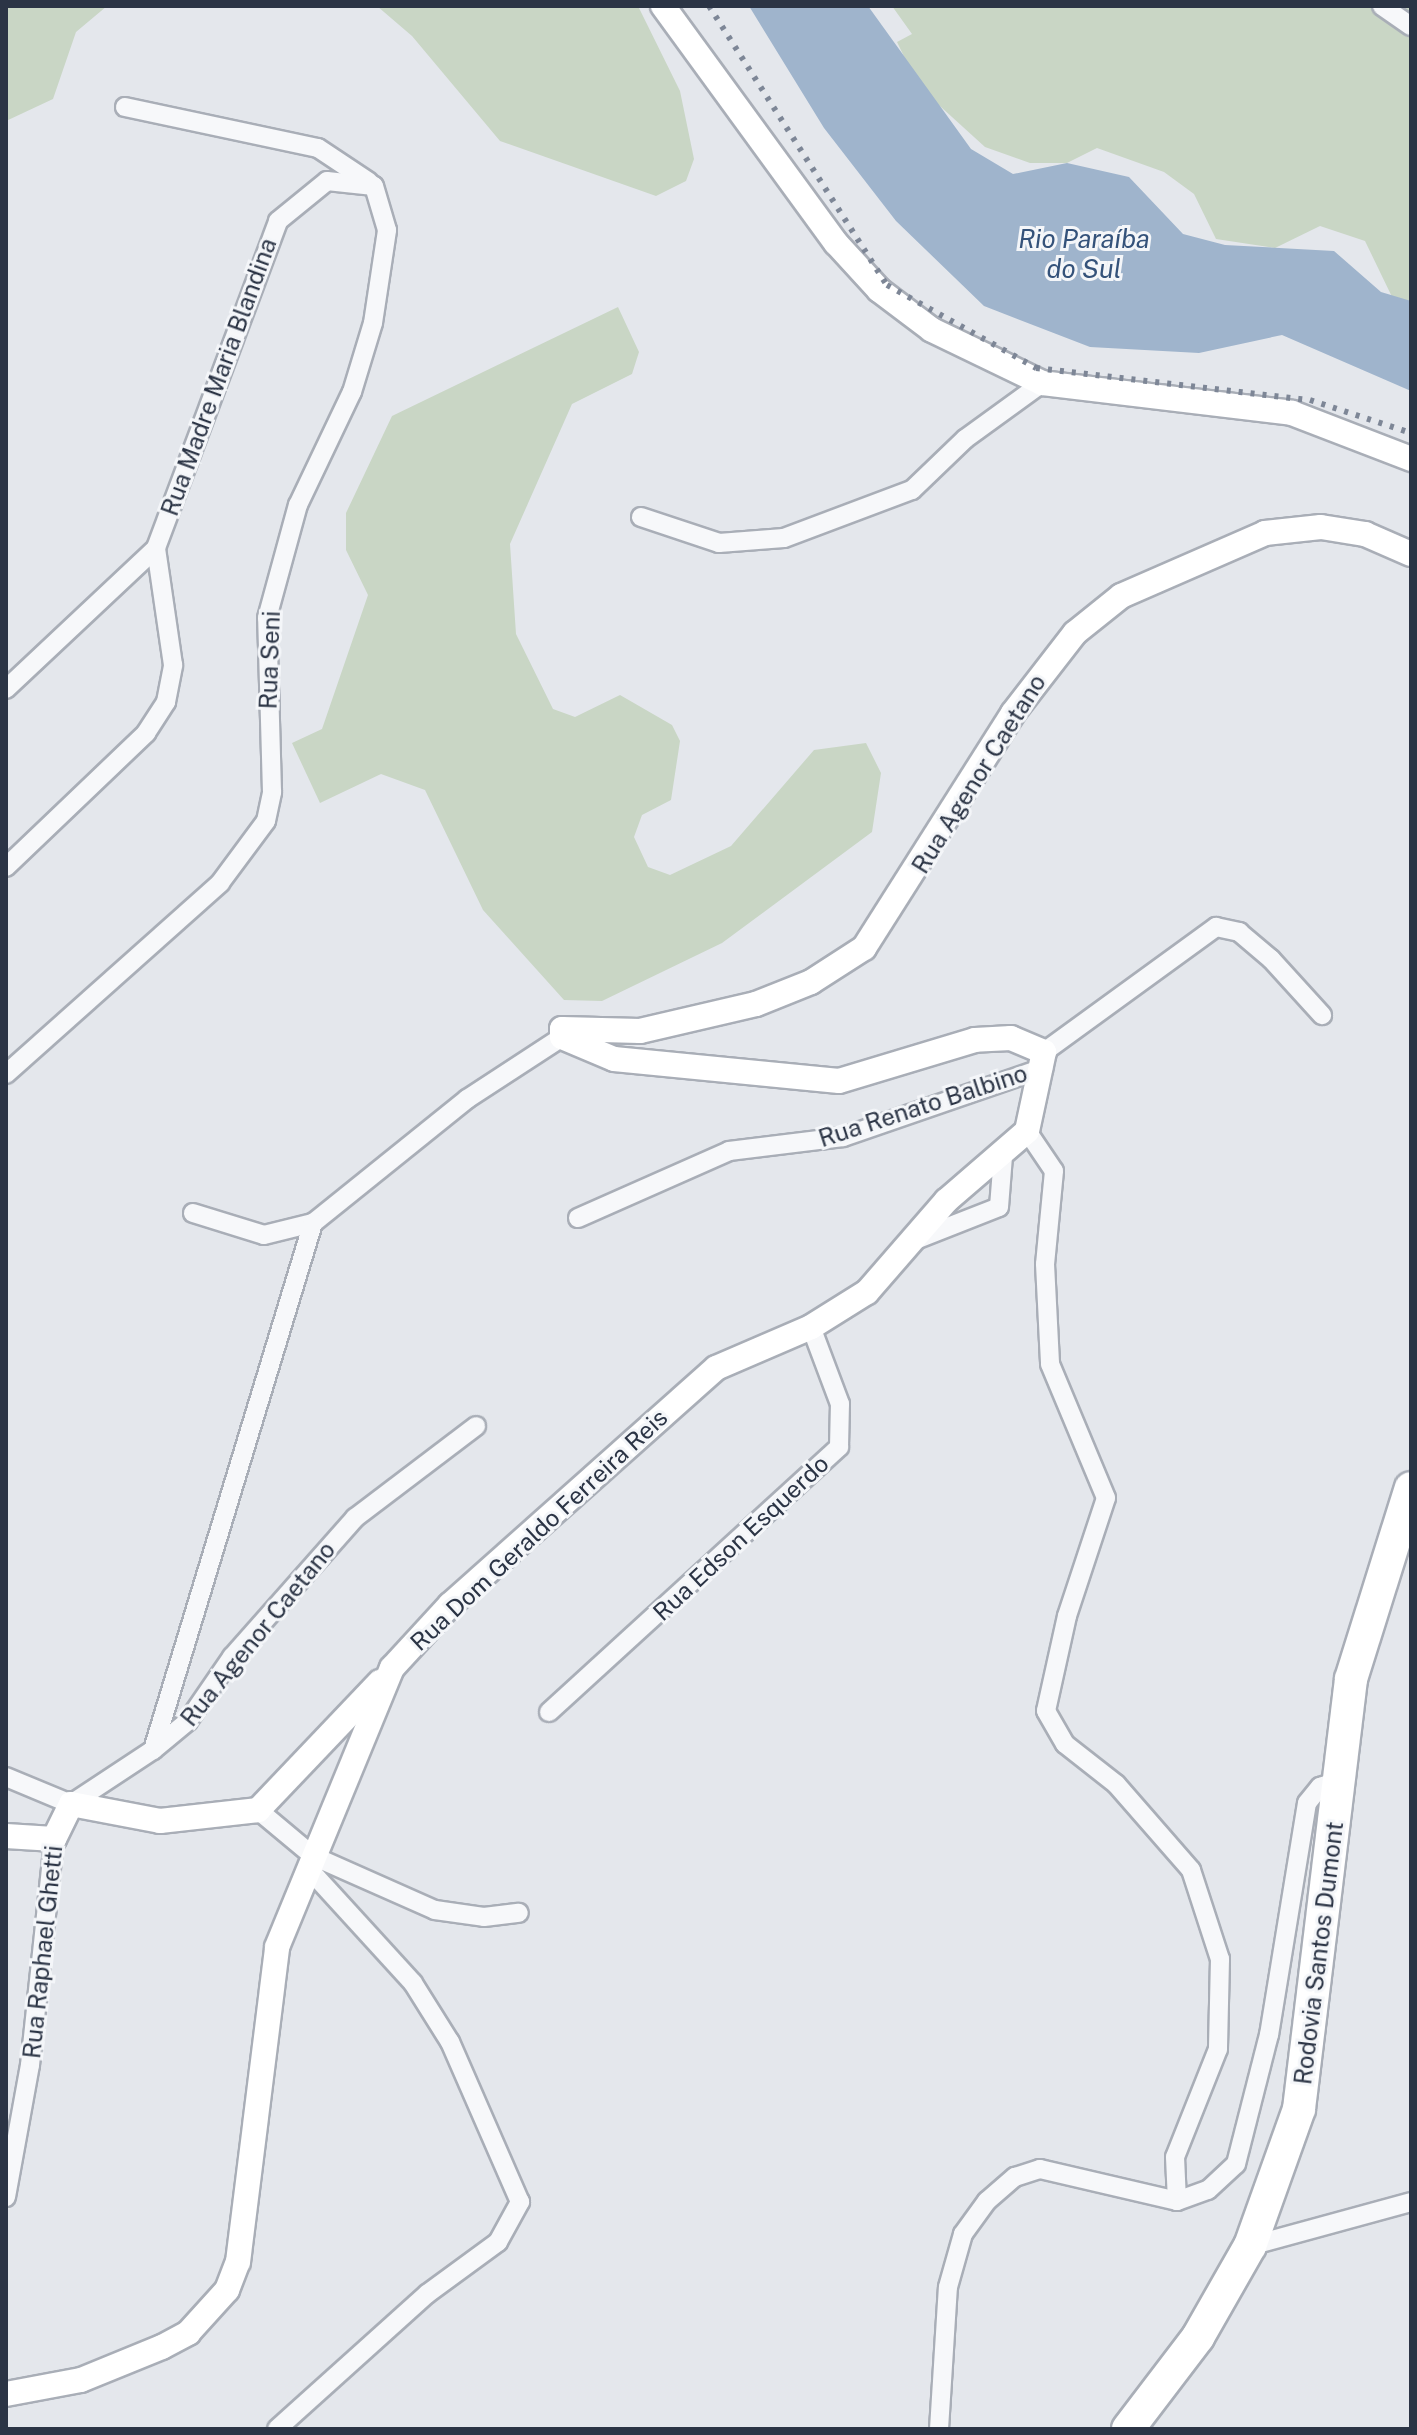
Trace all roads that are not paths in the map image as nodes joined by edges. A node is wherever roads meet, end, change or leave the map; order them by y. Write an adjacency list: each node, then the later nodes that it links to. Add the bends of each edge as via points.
1 (663, 6): 6 (street, via 800,196 879,290 932,330)
2 (1382, 6): 3 (street)
3 (1411, 26)
4 (125, 107): 5 (street, via 318,148)
5 (374, 186): 9 (street, Rua Madre Maria Blandina, via 327,181 278,221); 16 (street, Rua Seni, via 387,230 373,323 352,392 298,505 267,618 272,792 266,821 220,883)
6 (1042, 383): 7 (street, via 1292,413); 8 (street, via 965,439 912,490 784,538 719,543)
7 (1411, 459)
8 (641, 517)
9 (156, 548): 11 (street, Rua Madre Maria Blandina); 12 (street, Rua Madre Maria Blandina, via 173,665 166,702 146,733)
10 (1411, 554): 14 (street, Rua Agenor Caetano, via 1365,534 1321,527 1265,533 1121,596 1075,633 1013,713 885,926 864,948 811,982 756,1004 640,1031 567,1026)
11 (6, 689)
12 (6, 867)
13 (1322, 1015): 15 (street, Rua Renato Balbino, via 1239,932 1216,927)
14 (562, 1037): 15 (street, via 633,1062 839,1081 975,1040 1011,1038); 21 (street, Rua Agenor Caetano, via 467,1099)
15 (1043, 1060): 17 (street, Rua Dom Geraldo Ferreira Reis); 20 (street, Rua Renato Balbino, via 843,1137 704,1159)
16 (6, 1074)
17 (1027, 1131): 18 (street, Rua Dom Geraldo Ferreira Reis); 38 (street, via 1054,1171 1045,1264 1050,1364 1106,1498 1067,1616 1046,1711 1065,1744 1116,1784 1191,1870 1220,1959 1218,2049 1175,2157)
18 (1003, 1156): 22 (street, Rua Dom Geraldo Ferreira Reis, via 960,1188); 22 (street, via 999,1207)
19 (193, 1213): 21 (street, Rua Agenor Caetano, via 264,1235)
20 (578, 1218)
21 (313, 1223): 28 (street)
22 (912, 1241): 23 (street, Rua Dom Geraldo Ferreira Reis, via 867,1292)
23 (811, 1327): 26 (street, Rua Dom Geraldo Ferreira Reis, via 716,1368 450,1605); 27 (street, Rua Edson Esquerdo, via 840,1404 839,1447)
24 (476, 1426): 28 (street, Rua Agenor Caetano, via 355,1518 232,1657 188,1721)
25 (1409, 1496): 30 (highway, Rodovia Santos Dumont, via 1351,1679)
26 (392, 1668): 32 (street); 35 (street, Rua Dom Geraldo Ferreira Reis)
27 (549, 1712)
28 (153, 1750): 31 (street, Rua Agenor Caetano)
29 (6, 1777): 31 (street)
30 (1340, 1780): 38 (street, via 1320,1787 1307,1803 1269,2035 1236,2164 1208,2190); 40 (highway, Rodovia Santos Dumont, via 1299,2109)
31 (71, 1804): 32 (street, via 160,1821); 34 (street, Rua Raphael Ghetti)
32 (258, 1810): 35 (street)
33 (6, 1836): 34 (street)
34 (54, 1839): 37 (street, Rua Raphael Ghetti, via 30,2065)
35 (311, 1863): 36 (street, via 435,1910 484,1917); 41 (street, Rua Dom Geraldo Ferreira Reis, via 275,1955 238,2262 227,2290 188,2333 162,2347 81,2380); 42 (street, via 413,1983 450,2042 520,2202 498,2242 427,2294)
36 (519, 1913)
37 (6, 2197)
38 (1177, 2201): 43 (street, via 1040,2169 1015,2177 987,2201 963,2234 948,2287)
39 (1411, 2202): 40 (street)
40 (1250, 2246): 44 (highway, Rodovia Santos Dumont, via 1198,2337)
41 (6, 2394)
42 (277, 2429)
43 (939, 2429)
44 (1128, 2429)

